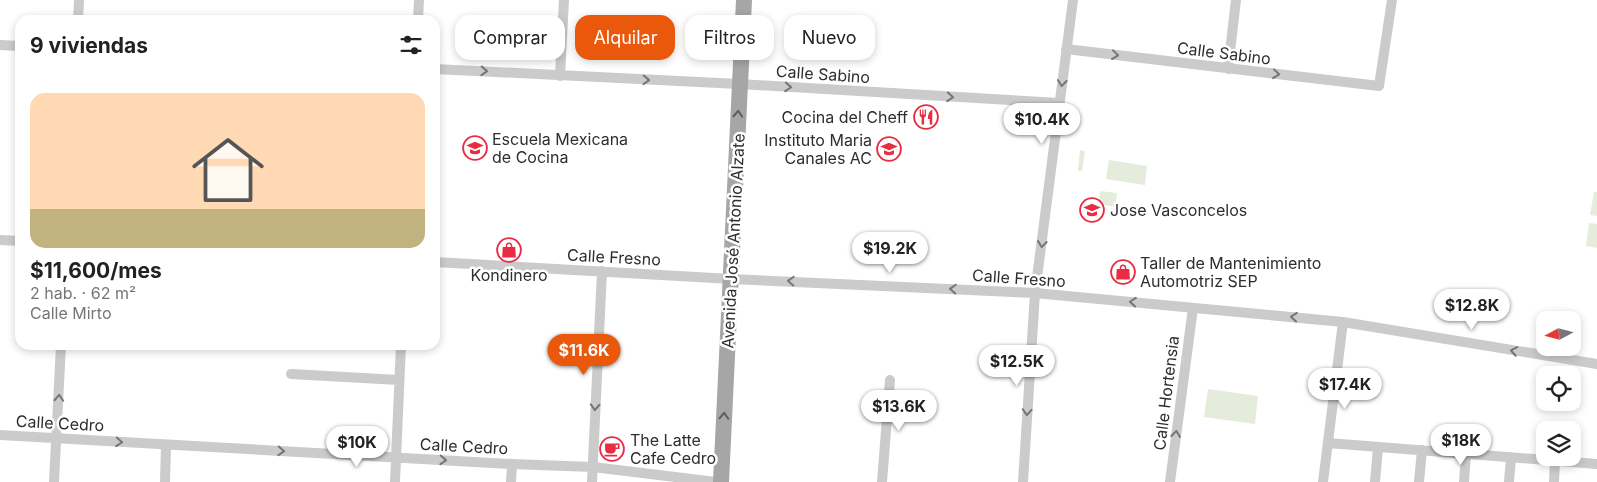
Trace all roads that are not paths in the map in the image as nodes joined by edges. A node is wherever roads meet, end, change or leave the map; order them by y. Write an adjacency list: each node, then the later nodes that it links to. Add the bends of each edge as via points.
1 (79, 0): 8 (street)
2 (419, 0): 9 (street)
3 (564, 0): 15 (street)
4 (744, 0): 16 (main road, Avenida José Antonio Alzate)
5 (1073, 0): 12 (street)
6 (1236, 0): 14 (street)
7 (1392, 0): 14 (street, Calle Sabino, one-way to 7, via 1379,86)
8 (78, 15)
9 (418, 15)
10 (0, 45): 11 (street)
11 (15, 46)
12 (1066, 49): 14 (street, Calle Sabino, one-way to 14); 17 (street, one-way to 17)
13 (440, 69): 15 (street, Calle Sabino, one-way to 15)
14 (1228, 69)
15 (560, 76): 16 (street, Calle Sabino, one-way to 16)
16 (740, 84): 17 (street, Calle Sabino, one-way to 17); 22 (main road, Avenida José Antonio Alzate, one-way to 16)
17 (1060, 103): 23 (street, one-way to 23)
18 (0, 240): 19 (street)
19 (15, 241)
20 (440, 262): 21 (street, Calle Fresno)
21 (602, 271): 22 (street, Calle Fresno); 46 (street, one-way to 46)
22 (730, 278): 23 (street, Calle Fresno, one-way to 22); 53 (main road, Avenida José Antonio Alzate, one-way to 22)
23 (1035, 293): 24 (street, Calle Fresno, one-way to 23); 55 (street, one-way to 55)
24 (1193, 308): 25 (street, Calle Fresno, one-way to 24); 56 (street, Calle Hortensia, one-way to 24)
25 (1343, 322): 28 (street, Calle Fresno, one-way to 25); 34 (street)
26 (62, 350): 33 (street, one-way to 26)
27 (401, 350): 30 (street)
28 (1597, 364)
29 (291, 374): 30 (street)
30 (399, 380): 40 (street)
31 (890, 380): 54 (street)
32 (0, 435): 33 (street, Calle Cedro)
33 (57, 438): 35 (street, Calle Cedro, one-way to 35); 47 (street)
34 (1328, 443): 36 (street); 57 (street)
35 (166, 445): 40 (street, Calle Cedro, one-way to 40); 48 (street)
36 (1378, 447): 37 (street); 58 (street)
37 (1422, 450): 38 (street); 59 (street)
38 (1466, 454): 39 (street); 60 (street)
39 (1511, 457): 41 (street); 61 (street)
40 (396, 458): 43 (street, Calle Cedro, one-way to 43); 49 (street)
41 (1536, 459)
42 (1581, 462): 44 (street)
43 (512, 464): 46 (street, Calle Cedro); 50 (street)
44 (1597, 464)
45 (1555, 466): 62 (street)
46 (593, 467): 51 (street); 52 (street, Calle Cedro)
47 (54, 482)
48 (165, 482)
49 (395, 482)
50 (511, 482)
51 (592, 482)
52 (716, 482)
53 (721, 482)
54 (882, 482)
55 (1023, 482)
56 (1170, 482)
57 (1323, 482)
58 (1375, 482)
59 (1419, 482)
60 (1464, 482)
61 (1509, 482)
62 (1554, 482)

